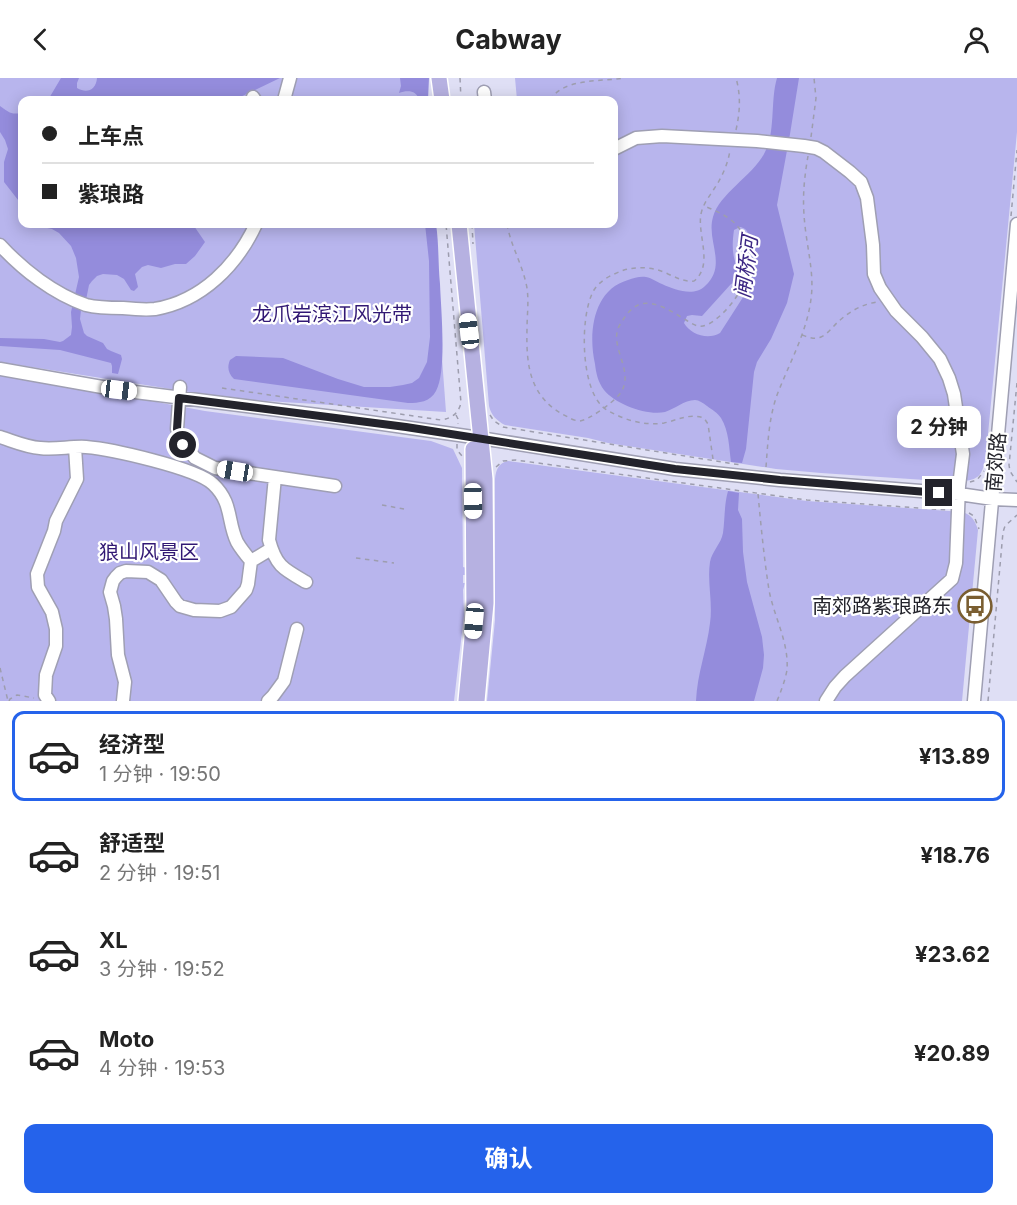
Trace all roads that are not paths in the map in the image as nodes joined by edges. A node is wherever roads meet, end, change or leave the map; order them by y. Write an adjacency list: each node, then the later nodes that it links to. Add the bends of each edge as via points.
1 (290, 78): 4 (street)
2 (439, 78): 5 (main road)
3 (444, 78): 6 (main road)
4 (285, 96)
5 (441, 96)
6 (446, 96)
7 (618, 147): 20 (street, via 642,136 805,146 824,152 861,182 870,216 874,274 880,288 896,311 934,350 949,378 962,440)
8 (1014, 220): 21 (street, 南郊路)
9 (254, 228): 12 (street, via 230,266 206,287 153,309 100,307 70,298 32,274)
10 (454, 228): 16 (main road)
11 (459, 228): 16 (main road)
12 (0, 245)
13 (0, 369): 14 (street, via 119,390)
14 (179, 392): 16 (street); 18 (street, via 177,429 183,445 195,458 215,468)
15 (0, 437): 17 (street, via 39,448)
16 (476, 438): 20 (street, via 675,469 826,484); 30 (main road, via 474,617); 31 (main road, via 485,479 486,603)
17 (75, 447): 24 (street, via 160,462 206,479 225,499 238,544); 27 (street, via 77,479 56,521 37,574 38,587 52,612 56,629 56,646 46,675)
18 (275, 477): 19 (street); 23 (street)
19 (335, 486)
20 (959, 489): 21 (street); 32 (street, via 952,579 845,676)
21 (993, 499): 22 (street); 33 (street, 南郊路)
22 (1017, 500)
23 (271, 549): 24 (street); 25 (street, via 282,567)
24 (251, 561): 28 (street, via 246,590 231,607 220,611 180,606 161,580 148,572 126,571 116,577 110,592 125,682)
25 (306, 582)
26 (297, 628): 29 (street, via 284,681)
27 (48, 700)
28 (123, 701)
29 (268, 701)
30 (466, 701)
31 (477, 701)
32 (826, 701)
33 (974, 701)

